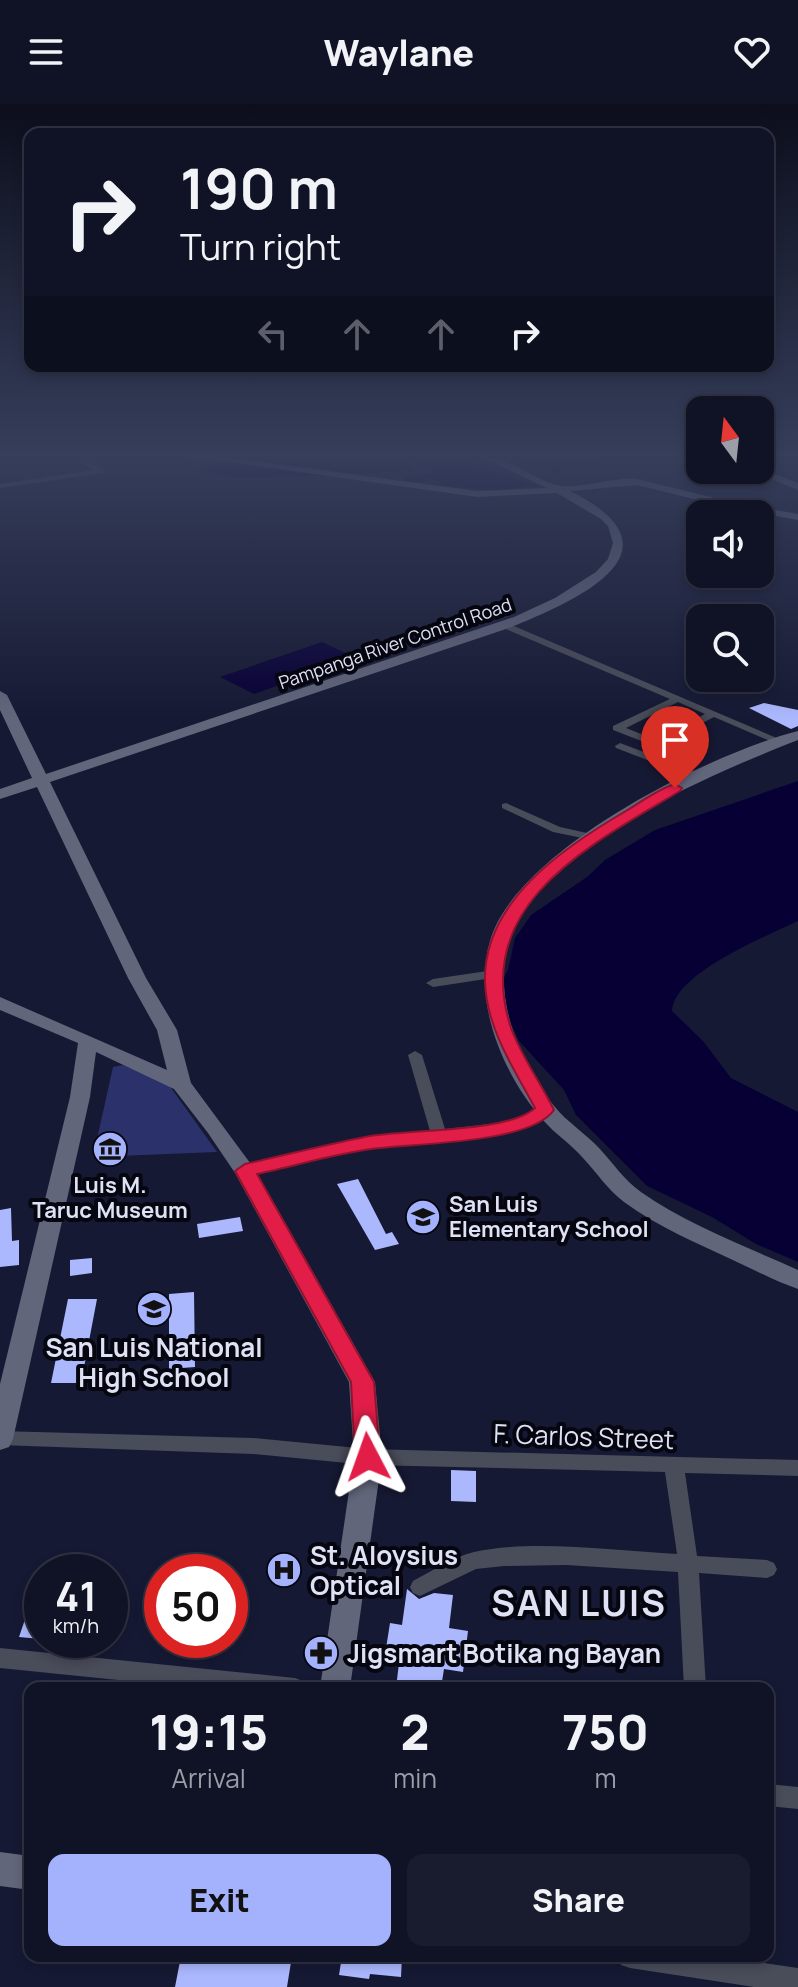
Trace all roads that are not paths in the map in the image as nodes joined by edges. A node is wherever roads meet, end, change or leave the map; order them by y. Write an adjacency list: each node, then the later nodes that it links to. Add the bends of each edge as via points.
1 (617, 544): 2 (street, Pampanga River Control Road, via 599,576 584,589)
2 (504, 625): 4 (street); 10 (street, Pampanga River Control Road)
3 (0, 695): 6 (street)
4 (679, 698): 5 (street); 5 (street, via 617,728 657,744)
5 (714, 713): 7 (street)
6 (5, 717): 10 (street)
7 (789, 739): 9 (street)
8 (620, 746): 9 (street)
9 (698, 776): 13 (street)
10 (42, 779): 11 (street, Pampanga River Control Road); 19 (street, via 167,1030)
11 (0, 794)
12 (506, 806): 13 (street, via 557,830)
13 (592, 837): 14 (street, via 558,864 509,918 497,947)
14 (494, 974): 15 (street); 20 (street, via 502,1029)
15 (433, 983)
16 (0, 1003): 17 (street)
17 (88, 1040): 19 (street); 24 (street, via 80,1097)
18 (415, 1055): 21 (street)
19 (181, 1084): 22 (street)
20 (545, 1110): 21 (street, via 518,1126); 23 (street, via 632,1197)
21 (439, 1134): 22 (street, via 369,1142)
22 (245, 1171): 25 (street, via 362,1382)
23 (798, 1280)
24 (0, 1439): 25 (street, F. Carlos Street, via 253,1446)
25 (368, 1457): 26 (street, F. Carlos Street); 33 (street)
26 (674, 1465): 27 (street, F. Carlos Street); 28 (street)
27 (798, 1468)
28 (688, 1564): 29 (street); 30 (street, via 504,1557 473,1561); 34 (street)
29 (767, 1569)
30 (420, 1587)
31 (0, 1658): 32 (street)
32 (236, 1682)
33 (336, 1682)
34 (695, 1682)
35 (774, 1796): 36 (street)
36 (798, 1798)
37 (0, 1869): 38 (street)
38 (24, 1872)
39 (702, 1962): 40 (street)
40 (798, 1981)

